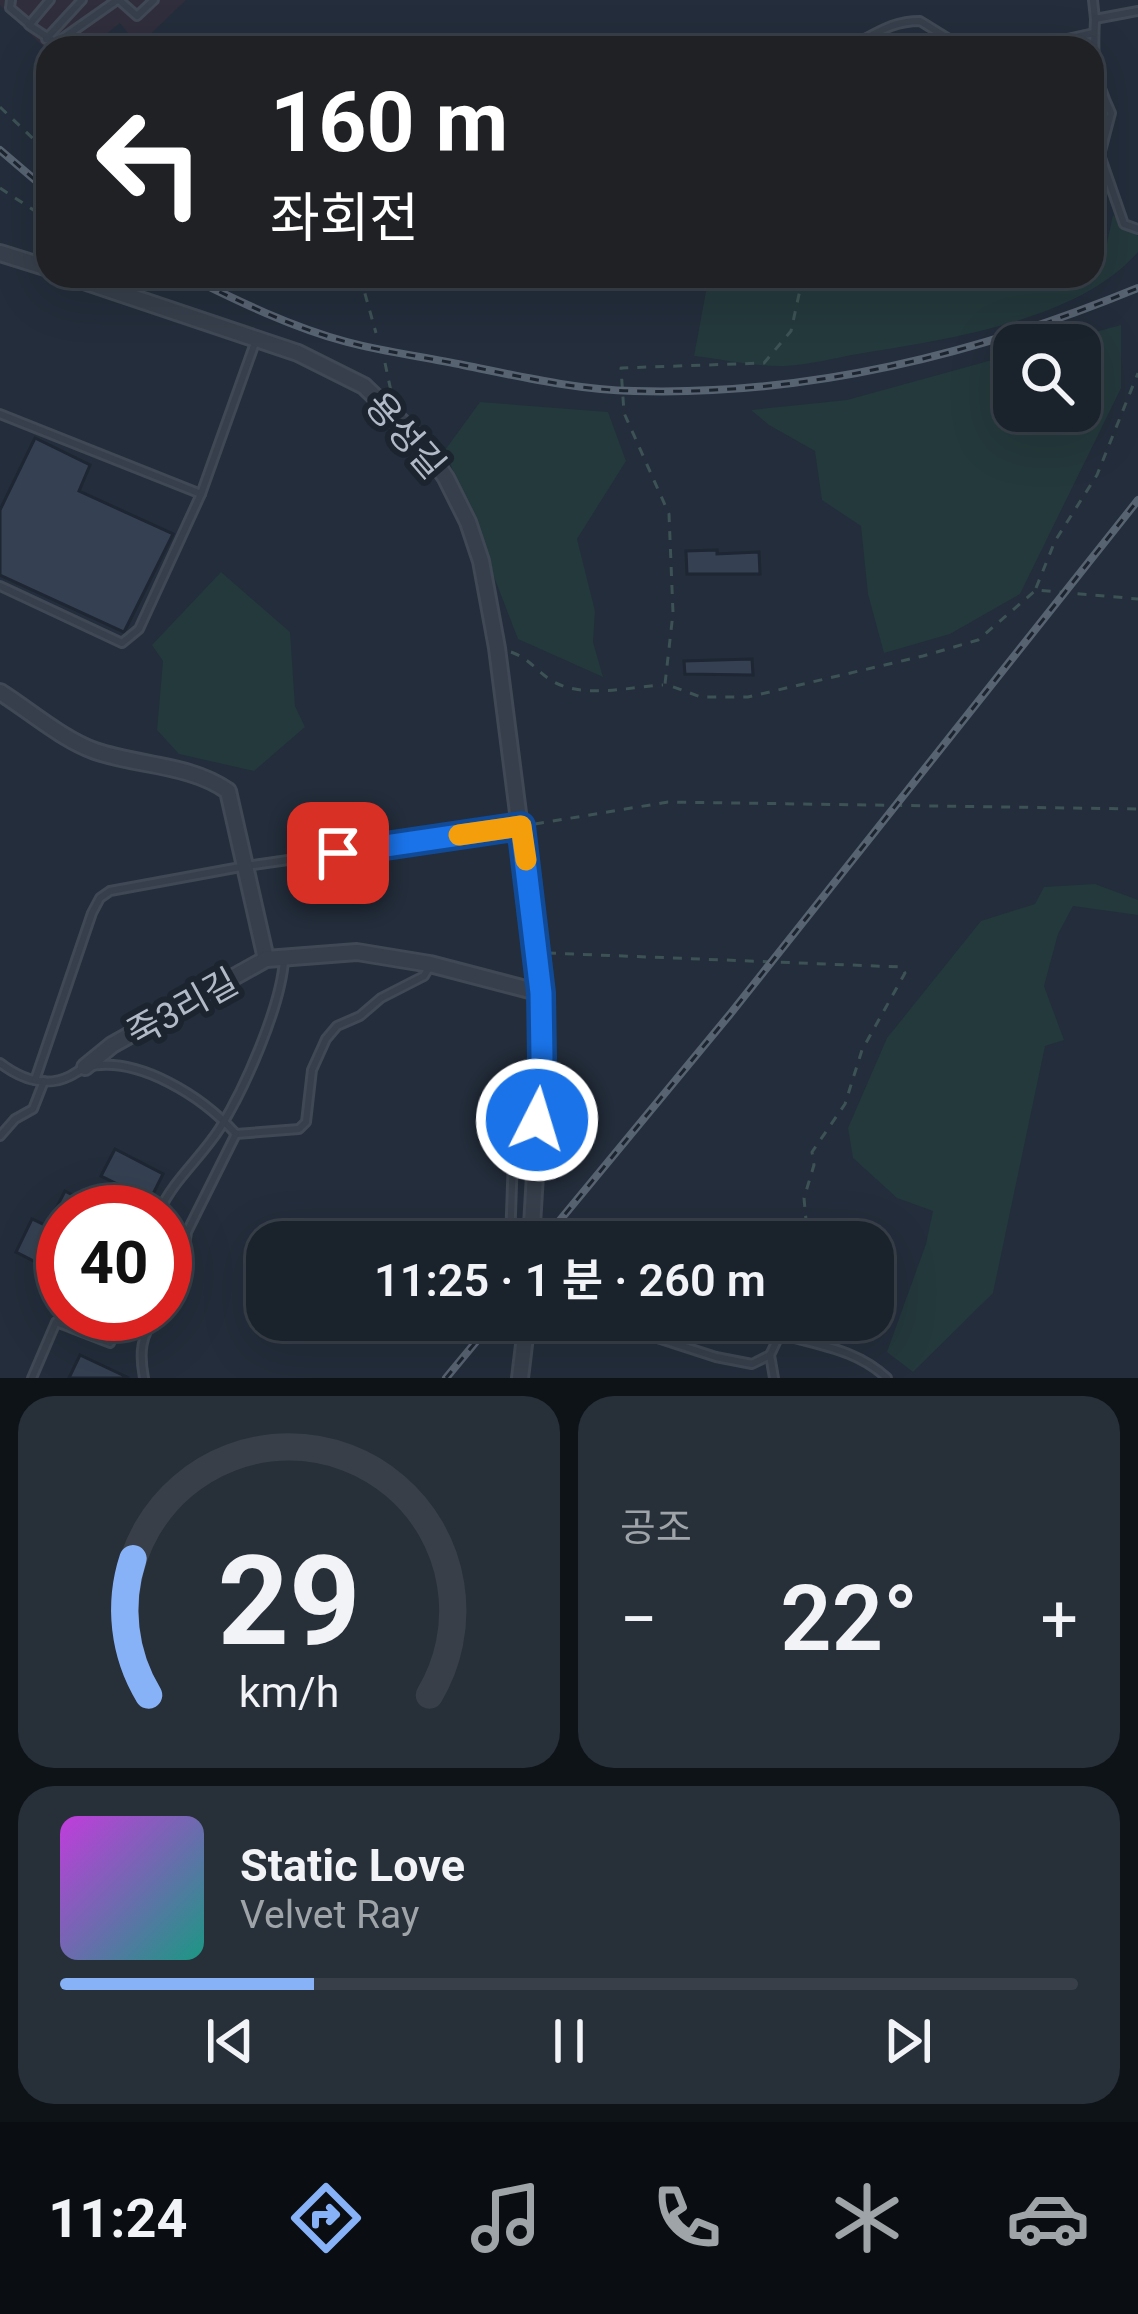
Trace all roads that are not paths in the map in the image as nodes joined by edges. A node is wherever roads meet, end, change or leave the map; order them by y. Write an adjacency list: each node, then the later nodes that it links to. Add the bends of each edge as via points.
1 (11, 0): 9 (lane)
2 (50, 0): 9 (lane)
3 (82, 0): 12 (lane)
4 (154, 0): 6 (lane, via 137,16)
5 (1093, 0): 8 (lane)
6 (123, 1): 13 (lane)
7 (1138, 11): 8 (lane)
8 (1095, 19): 10 (lane)
9 (29, 25): 11 (lane)
10 (1094, 33): 16 (lane); 17 (lane)
11 (42, 36)
12 (49, 36)
13 (67, 36)
14 (872, 36): 15 (lane, via 920,21)
15 (944, 36)
16 (1080, 36)
17 (1094, 36)
18 (1104, 98): 19 (lane, via 1111,113)
19 (1104, 140)
20 (1104, 166): 21 (lane, via 1124,224)
21 (1138, 229)
22 (0, 253): 23 (street)
23 (36, 264)
24 (104, 288): 25 (street, 용성길)
25 (256, 340): 27 (lane); 30 (street, 용성길, via 364,386 446,478 481,561)
26 (0, 414): 27 (lane)
27 (202, 494): 28 (lane, via 139,628 122,643)
28 (0, 586)
29 (0, 692): 31 (street, via 92,750 228,791)
30 (521, 826): 31 (lane); 35 (street, 용성길)
31 (246, 866): 33 (street); 39 (lane, via 125,885 100,898)
32 (284, 956): 33 (street, 죽3리길); 34 (street, 죽3리길, via 357,952); 40 (lane, 죽3리길, via 282,986)
33 (266, 959): 37 (street, 죽3리길)
34 (430, 964): 35 (street, 죽3리길); 41 (lane, via 424,976 326,1039 299,1129)
35 (541, 993): 38 (street, 용성길)
36 (0, 1064): 39 (lane)
37 (85, 1067): 39 (lane, 죽3리길); 40 (lane, 죽3리길, via 131,1066)
38 (539, 1078): 44 (lane, via 513,1156); 45 (street, 용성길)
39 (40, 1081): 42 (lane, via 33,1109)
40 (224, 1121): 41 (lane, 죽3리길); 43 (lane, 죽3리길)
41 (236, 1134): 46 (lane)
42 (0, 1136)
43 (173, 1185)
44 (511, 1221)
45 (532, 1221)
46 (192, 1222)
47 (48, 1341): 52 (lane)
48 (142, 1341): 53 (lane)
49 (524, 1341): 54 (street)
50 (667, 1341): 51 (lane, via 752,1364)
51 (770, 1354): 55 (lane); 56 (lane, via 780,1334 848,1351)
52 (32, 1378)
53 (144, 1378)
54 (520, 1378)
55 (774, 1378)
56 (887, 1378)

